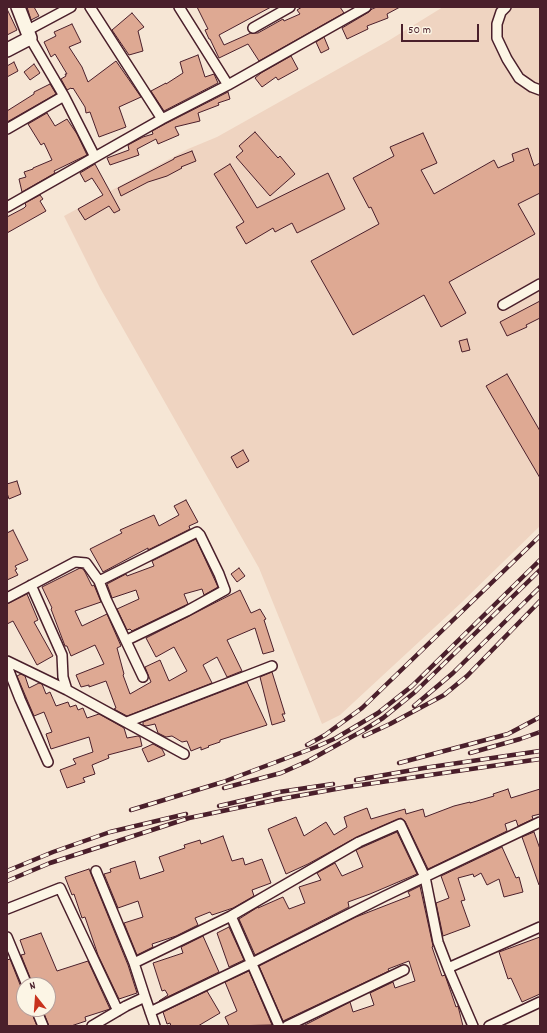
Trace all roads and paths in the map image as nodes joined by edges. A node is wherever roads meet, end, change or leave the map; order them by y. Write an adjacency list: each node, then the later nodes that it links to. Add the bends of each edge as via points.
1 (18, 7): 11 (street)
2 (71, 7): 11 (street)
3 (90, 7): 16 (street)
4 (180, 7): 13 (street)
5 (290, 7): 10 (street)
6 (346, 7): 9 (street)
7 (366, 7): 9 (street)
8 (506, 7): 14 (street, via 501,12 497,24 497,38 519,78)
9 (351, 16): 13 (street)
10 (253, 28)
11 (29, 34): 12 (street); 15 (street)
12 (7, 50)
13 (228, 85): 16 (street)
14 (540, 90)
15 (64, 96): 17 (street); 18 (street)
16 (162, 119): 18 (street)
17 (7, 129)
18 (96, 157): 19 (street)
19 (7, 207)
20 (540, 284): 21 (street)
21 (503, 305)
22 (99, 581): 23 (street, via 86,563 75,562); 25 (street); 25 (street, via 197,532 219,574 225,590)
23 (31, 585): 24 (street); 30 (street, via 62,655 63,677)
24 (7, 598)
25 (127, 640): 29 (street)
26 (7, 660): 30 (street)
27 (7, 666): 33 (street)
28 (272, 666): 31 (street)
29 (143, 677)
30 (67, 690): 31 (street)
31 (127, 722): 32 (street)
32 (184, 754)
33 (48, 762)
34 (540, 822): 36 (street)
35 (96, 871): 41 (street)
36 (425, 877): 38 (street, via 400,824 359,842); 42 (street); 43 (street, via 433,923)
37 (7, 910): 48 (street, via 60,888)
38 (231, 916): 41 (street); 42 (street)
39 (540, 927): 43 (street)
40 (7, 937): 45 (street)
41 (134, 963): 46 (street)
42 (252, 964): 49 (street); 52 (street)
43 (448, 968): 54 (street)
44 (404, 970): 53 (street)
45 (24, 977)
46 (145, 997): 48 (street); 49 (street)
47 (540, 1002): 55 (street)
48 (118, 1011): 50 (street)
49 (150, 1012): 51 (street)
50 (92, 1026)
51 (155, 1026)
52 (279, 1026)
53 (287, 1026)
54 (473, 1026)
55 (489, 1026)

